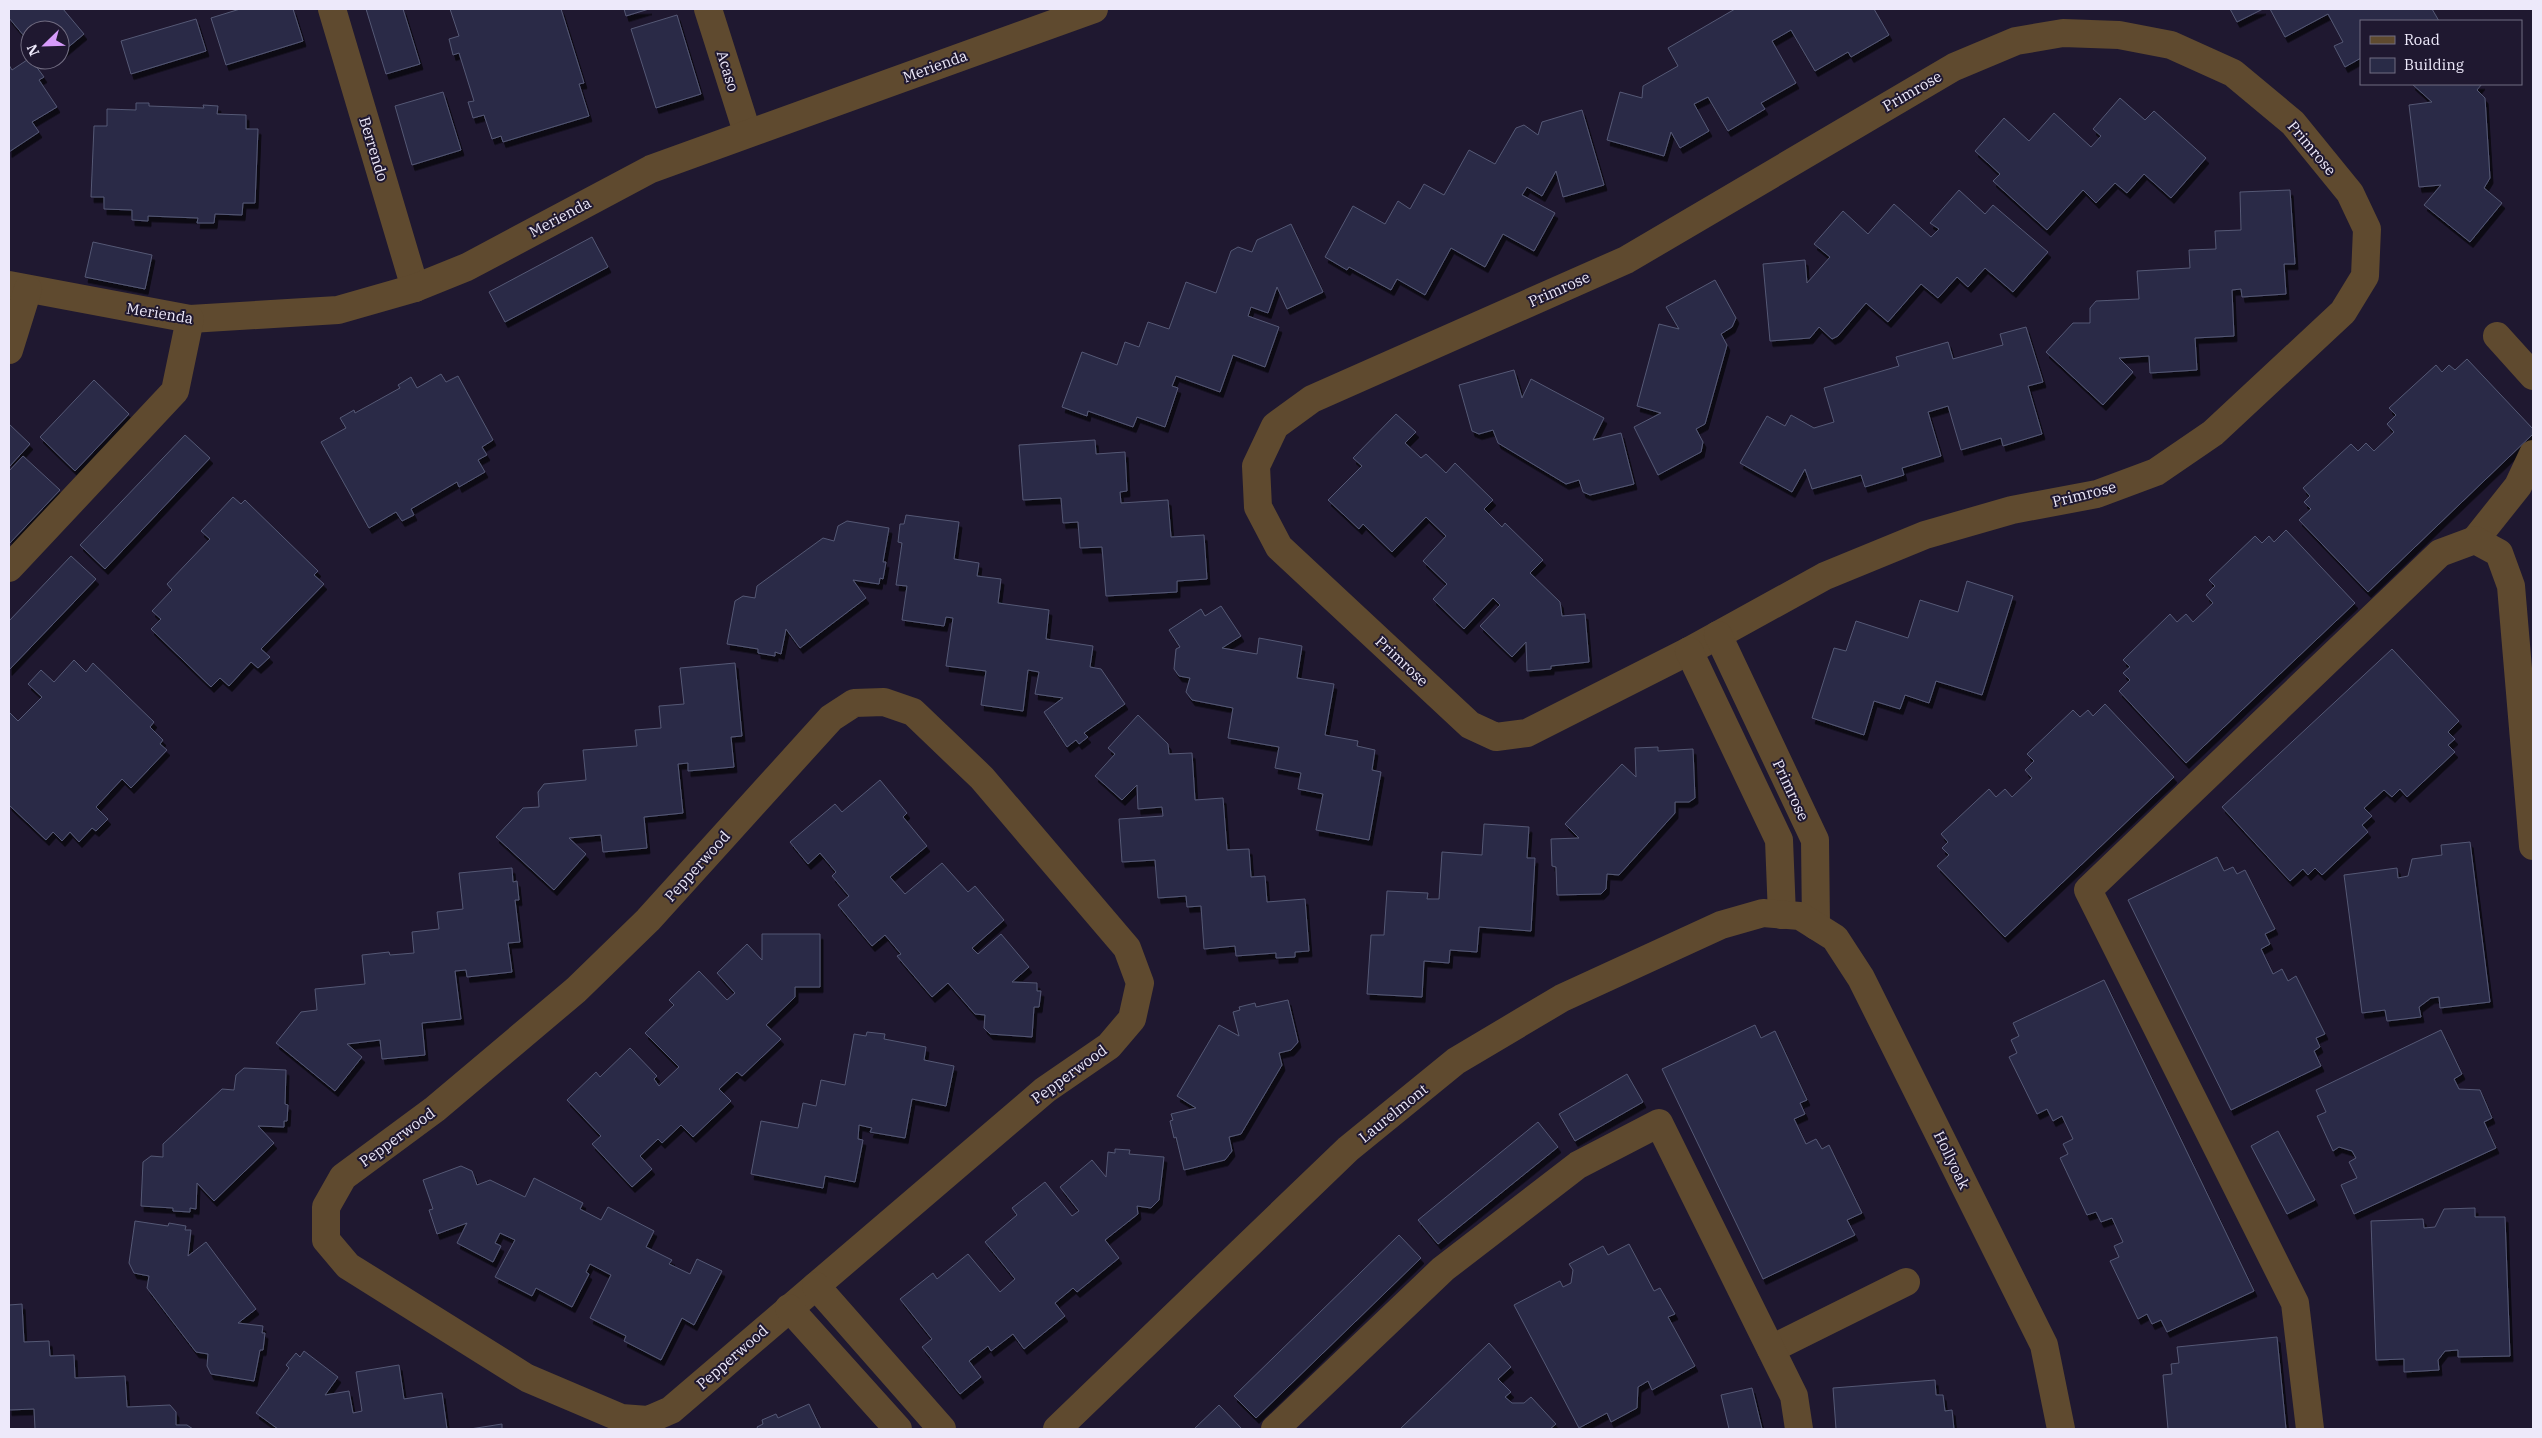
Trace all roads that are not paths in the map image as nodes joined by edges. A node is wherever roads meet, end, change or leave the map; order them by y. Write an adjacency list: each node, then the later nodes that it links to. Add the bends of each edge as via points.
1 (332, 9): 7 (street, Berrendo)
2 (708, 9): 5 (street, Acaso)
3 (1094, 9): 4 (street, Merienda)
4 (1053, 16): 5 (street, Merienda)
5 (747, 132): 7 (street, Merienda, via 651,169 466,267)
6 (18, 287): 8 (street, Merienda); 10 (street)
7 (415, 288): 8 (street, Merienda, via 338,310)
8 (190, 320): 14 (street, via 176,391)
9 (2498, 336): 11 (street)
10 (9, 350)
11 (2533, 376)
12 (2533, 454): 13 (street, via 2518,486)
13 (2475, 540): 17 (street, via 2499,554 2511,586); 29 (street, via 2440,553 2088,890 2295,1303)
14 (9, 568)
15 (1718, 635): 16 (street, Primrose); 16 (street, Primrose, via 1825,576 1925,535 2012,510 2097,494 2156,472 2205,439 2343,312 2365,276 2367,229 2350,193 2293,123 2233,73 2171,45 2119,34 2063,33 2016,41 1954,67 1626,260 1312,399 1275,426 1256,466 1258,507 1279,546 1470,724 1496,737 1527,733); 18 (street, Primrose, via 1815,840)
16 (1689, 650): 18 (street, via 1779,840)
17 (2533, 846)
18 (1799, 919): 25 (street, Laurelmont, via 1763,913 1721,925 1562,998 1456,1060 1348,1149); 28 (street, Hollyoak, via 1835,938 1861,978 2044,1345)
19 (1906, 1282): 22 (street)
20 (816, 1286): 21 (street, Pepperwood); 21 (street, Pepperwood, via 1045,1090 1109,1046 1132,1019 1140,983 1127,948 982,778 913,712 884,702 854,703 831,718 648,920 576,990 435,1109 343,1177 326,1207 326,1240 348,1266 527,1378 621,1418 648,1420 671,1410); 24 (street)
21 (789, 1308): 23 (street)
22 (1771, 1349): 26 (street, via 1659,1123 1578,1165 1443,1269); 27 (street, via 1794,1396)
23 (898, 1429)
24 (942, 1429)
25 (1057, 1429)
26 (1275, 1429)
27 (1799, 1429)
28 (2061, 1429)
29 (2310, 1429)

